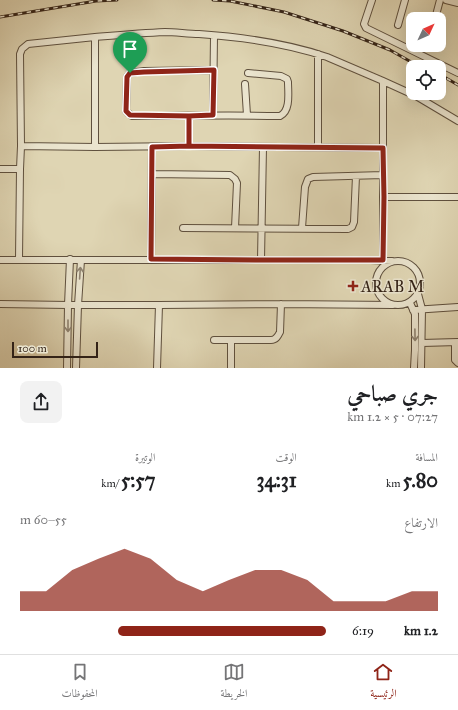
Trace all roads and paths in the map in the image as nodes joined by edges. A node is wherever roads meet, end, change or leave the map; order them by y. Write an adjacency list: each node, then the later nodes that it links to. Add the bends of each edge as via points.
1 (372, 0): 13 (street, via 364,24 366,28)
2 (405, 0): 7 (street)
3 (440, 0): 6 (street)
4 (446, 0): 5 (street)
5 (458, 3)
6 (437, 12)
7 (398, 25)
8 (214, 36): 9 (street, via 167,32); 10 (street, via 278,45); 11 (street)
9 (95, 37): 20 (street, via 28,44 22,49); 22 (street)
10 (318, 54): 14 (street); 25 (street)
11 (214, 70): 16 (street); 18 (street, via 144,72 128,75 126,111 130,115)
12 (248, 73): 17 (street, via 282,76 287,79 288,106 280,116)
13 (458, 73)
14 (383, 81): 19 (street, via 416,96); 26 (street)
15 (245, 84): 17 (street)
16 (213, 115): 17 (street); 18 (street)
17 (247, 115)
18 (189, 116): 21 (street)
19 (458, 121)
20 (21, 146): 22 (street); 28 (street)
21 (189, 146): 23 (street); 24 (street)
22 (95, 147): 23 (street)
23 (152, 147): 29 (street)
24 (263, 147): 25 (street); 36 (street)
25 (318, 147): 26 (street)
26 (383, 148): 30 (street)
27 (0, 169): 28 (street)
28 (20, 169): 38 (street)
29 (152, 174): 35 (street, via 233,176 237,183); 39 (street)
30 (383, 175): 31 (street); 32 (street)
31 (356, 176): 37 (street, via 314,177 308,180 305,186); 37 (street, via 352,227)
32 (384, 197): 33 (street); 44 (street)
33 (458, 197)
34 (184, 228): 35 (street)
35 (235, 228): 36 (street)
36 (261, 228): 37 (street); 43 (street)
37 (302, 228)
38 (20, 259): 40 (street); 41 (street)
39 (151, 259): 42 (street); 43 (street)
40 (0, 260)
41 (70, 260): 42 (street); 52 (street)
42 (81, 260): 50 (street, one-way to 42)
43 (261, 260): 44 (street)
44 (383, 260): 45 (street)
45 (392, 262): 46 (street, via 407,262 418,272 421,287); 51 (street, via 380,270 376,284 381,298)
46 (418, 294): 47 (street); 55 (street)
47 (410, 302): 51 (street, via 400,306); 56 (street)
48 (0, 304): 52 (street)
49 (281, 304): 51 (street); 53 (street); 58 (street, via 280,332 275,339)
50 (78, 305): 52 (street); 53 (street); 63 (street)
51 (393, 305)
52 (68, 306): 62 (street, one-way to 62)
53 (159, 306): 64 (street)
54 (458, 307): 55 (street)
55 (422, 309): 56 (street); 60 (street)
56 (413, 310): 66 (street, one-way to 66)
57 (214, 340): 58 (street)
58 (232, 340): 65 (street)
59 (456, 342): 60 (street); 61 (street, via 455,360)
60 (422, 343): 67 (street)
61 (458, 363)
62 (68, 368)
63 (76, 368)
64 (157, 368)
65 (231, 368)
66 (414, 368)
67 (421, 368)

